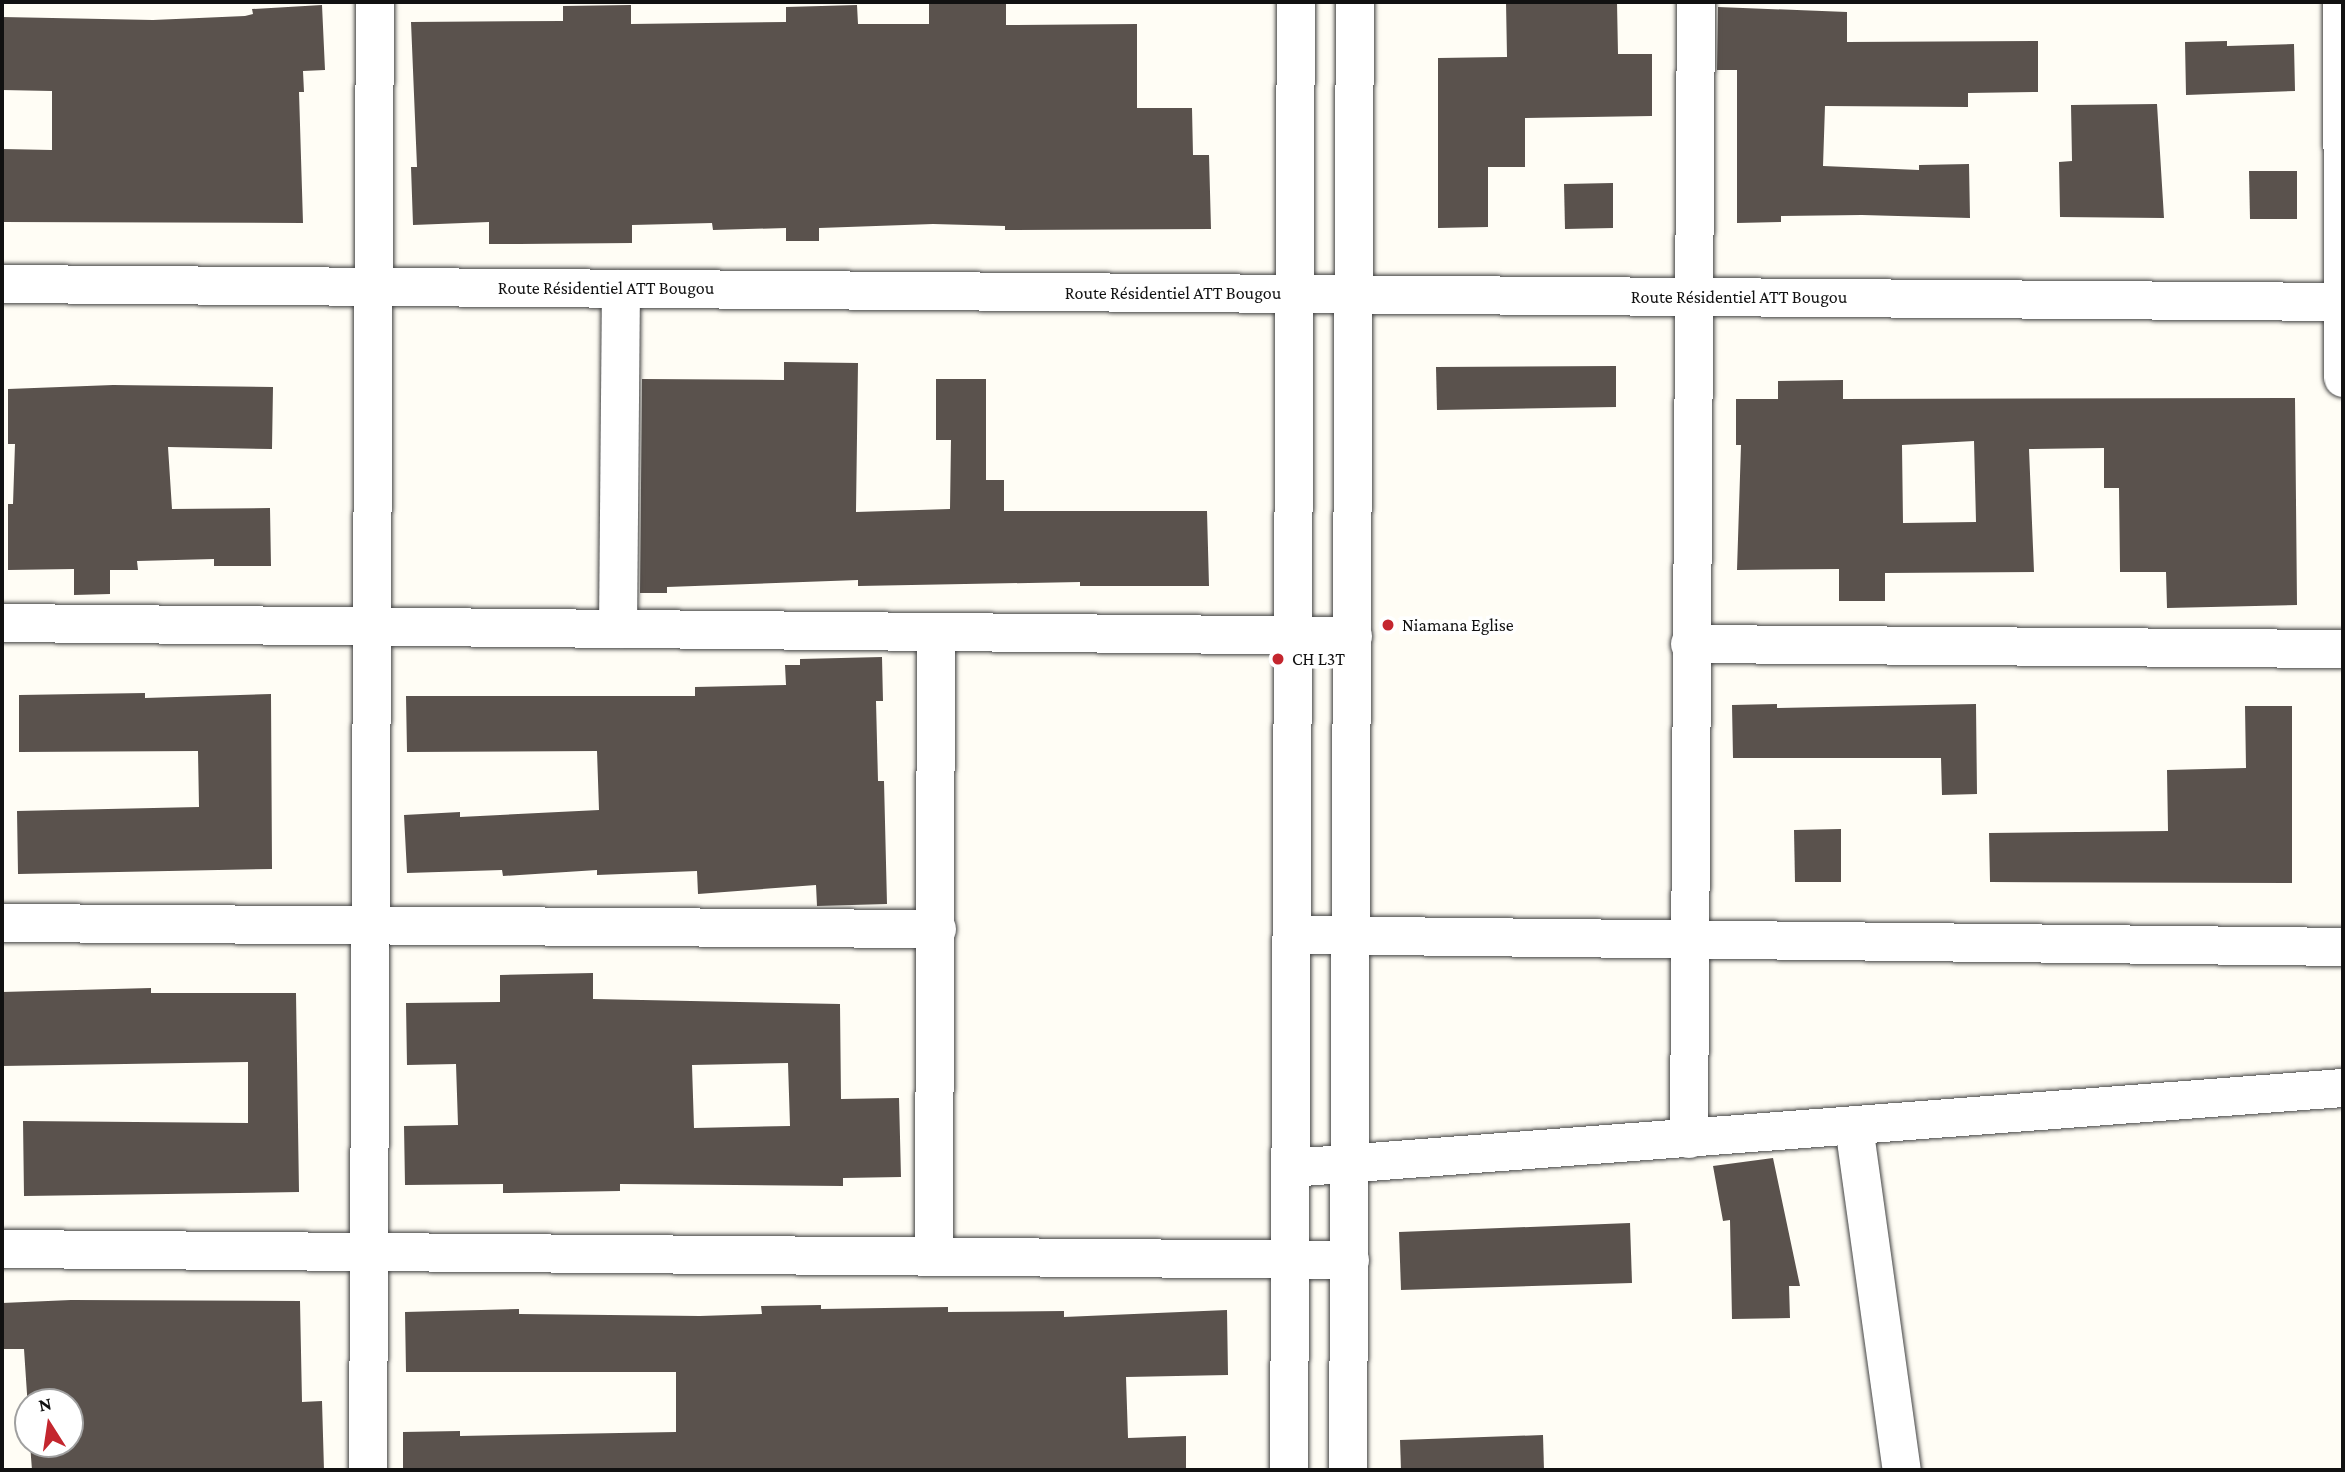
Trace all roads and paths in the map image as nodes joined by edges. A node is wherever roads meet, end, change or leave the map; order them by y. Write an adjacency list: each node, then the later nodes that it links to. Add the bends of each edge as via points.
1 (375, 2): 7 (street)
2 (1296, 2): 9 (street)
3 (1355, 2): 10 (street)
4 (1696, 2): 11 (street)
5 (2342, 2): 12 (street)
6 (2, 284): 7 (street, Route Résidentiel ATT Bougou)
7 (373, 287): 8 (street, Route Résidentiel ATT Bougou); 15 (street)
8 (621, 289): 9 (street, Route Résidentiel ATT Bougou); 16 (street)
9 (1294, 294): 10 (street, Route Résidentiel ATT Bougou); 18 (street)
10 (1354, 294): 11 (street, Route Résidentiel ATT Bougou); 19 (street)
11 (1693, 297): 12 (street, Route Résidentiel ATT Bougou); 20 (street)
12 (2343, 302): 13 (street)
13 (2343, 377)
14 (2, 624): 15 (street)
15 (372, 627): 16 (street); 23 (street)
16 (618, 629): 17 (street)
17 (936, 632): 18 (street); 24 (street)
18 (1293, 635): 19 (street); 25 (street)
19 (1353, 636): 26 (street)
20 (1690, 644): 21 (street); 27 (street)
21 (2343, 649)
22 (2, 923): 23 (street)
23 (370, 925): 24 (street); 35 (street)
24 (937, 929): 36 (street)
25 (1292, 935): 26 (street); 33 (street)
26 (1352, 936): 27 (street); 32 (street)
27 (1687, 939): 28 (street); 31 (street)
28 (2343, 947)
29 (2343, 1088): 30 (street)
30 (1854, 1126): 31 (street); 42 (street)
31 (1689, 1139): 32 (street)
32 (1350, 1165): 33 (street); 38 (street)
33 (1291, 1168): 37 (street)
34 (2, 1249): 35 (street)
35 (372, 1252): 36 (street); 39 (street)
36 (933, 1257): 37 (street)
37 (1290, 1260): 38 (street); 40 (street)
38 (1350, 1260): 41 (street)
39 (368, 1470)
40 (1289, 1470)
41 (1348, 1470)
42 (1902, 1470)

